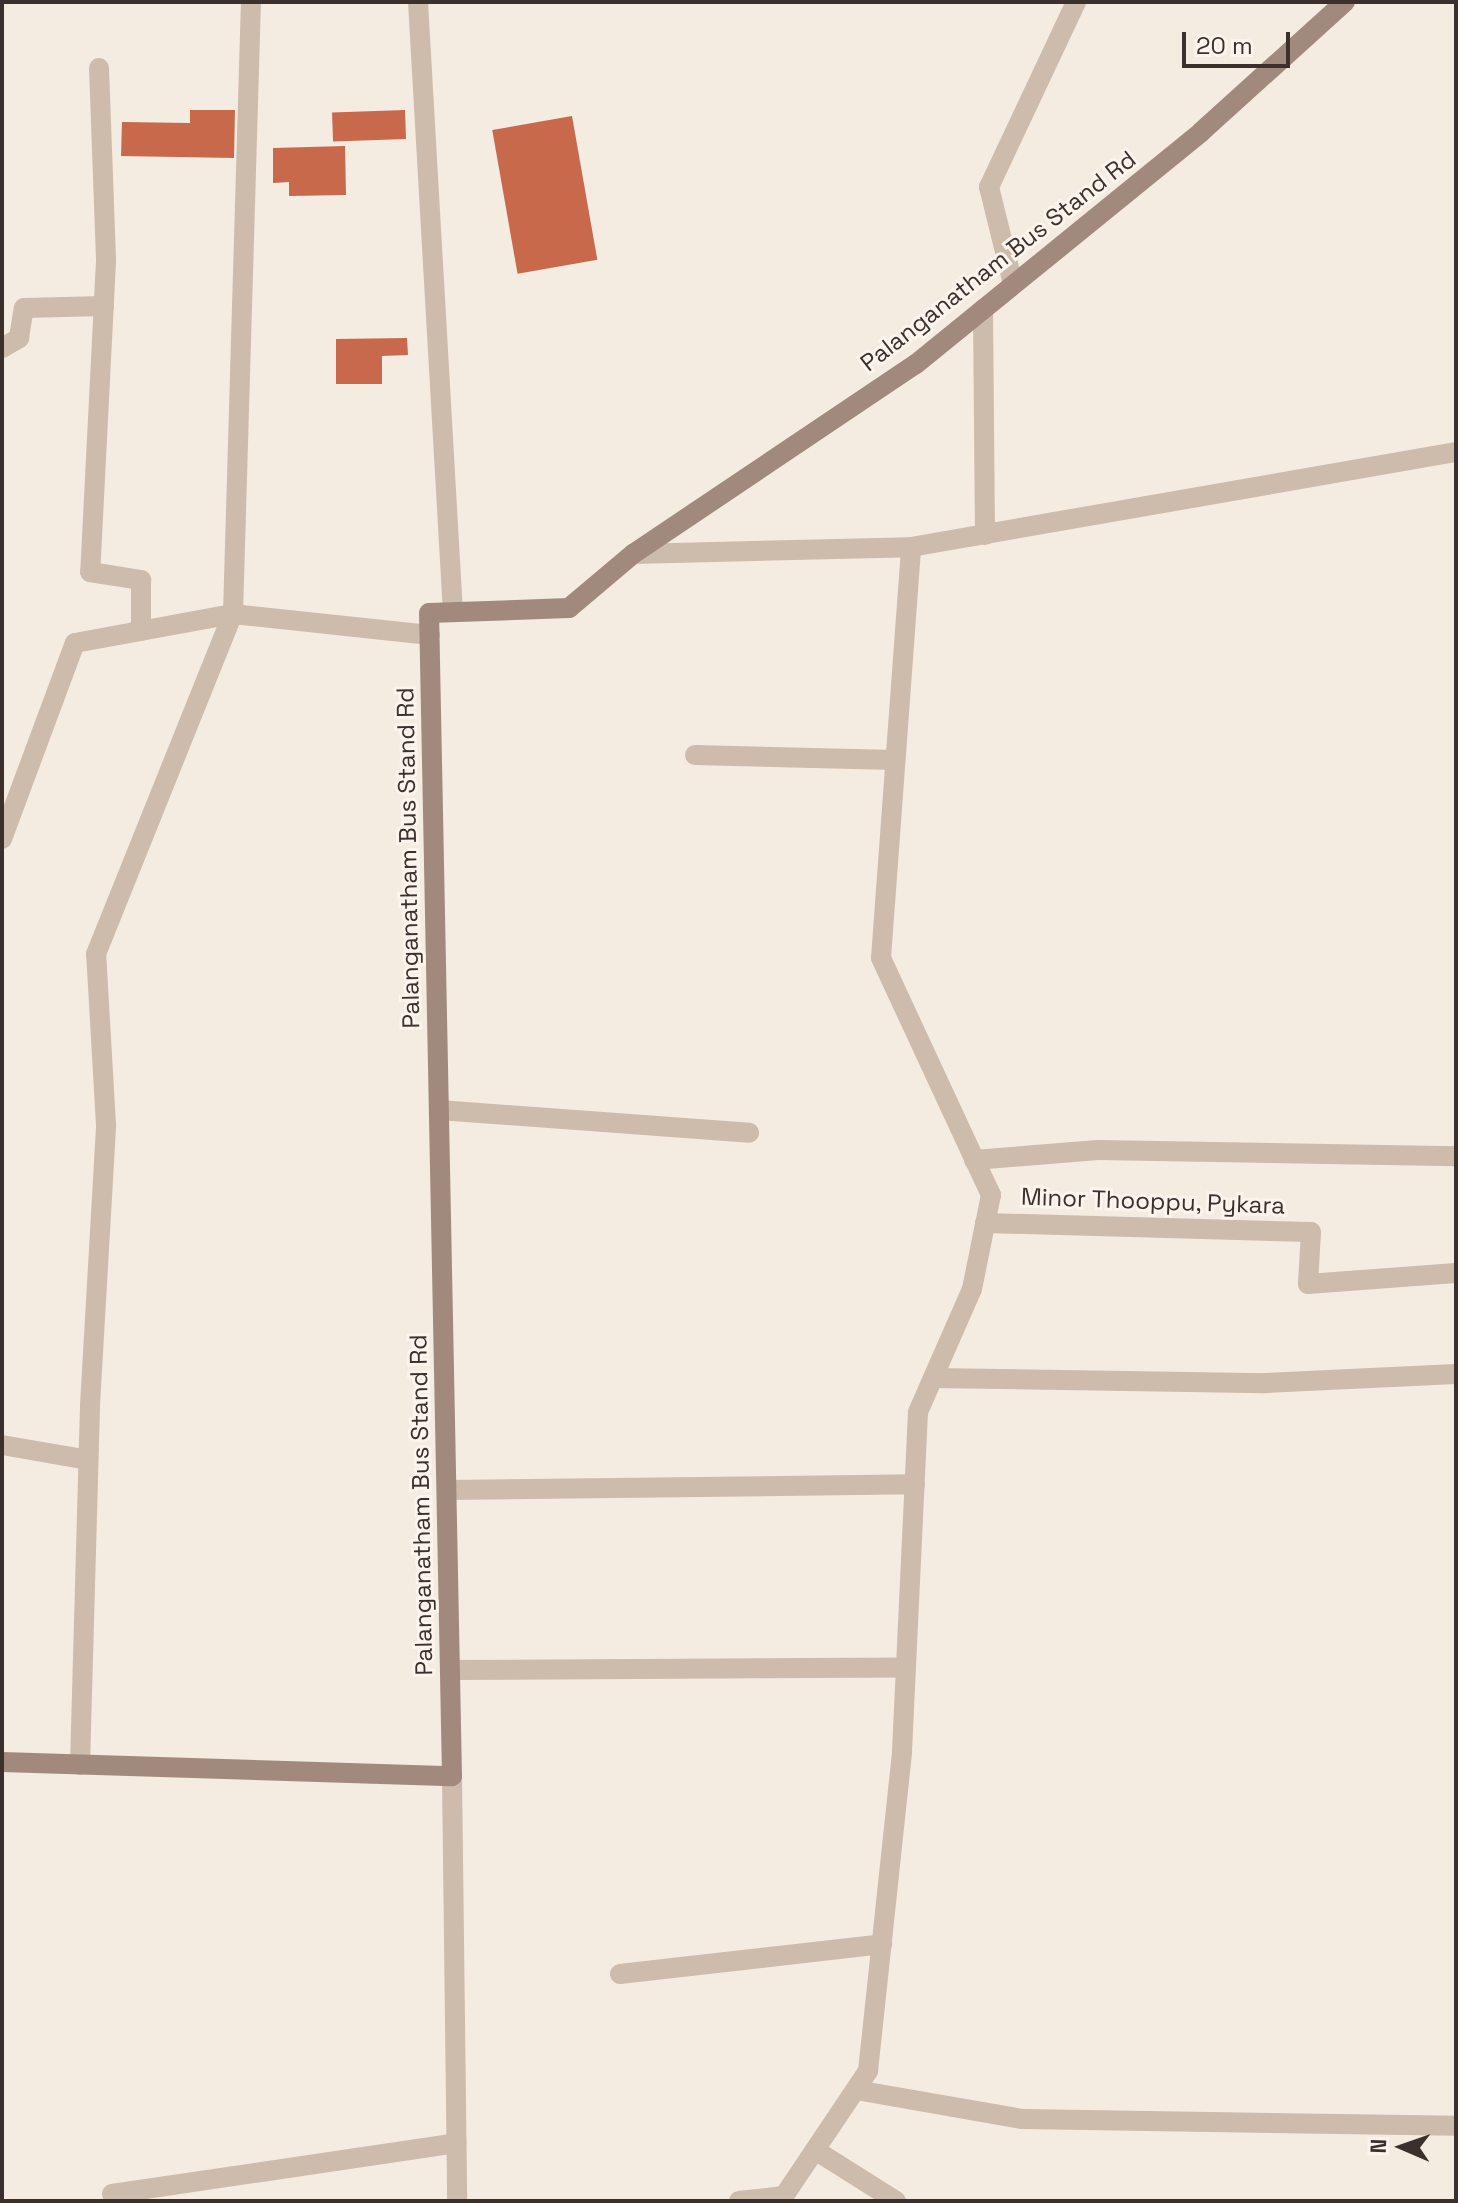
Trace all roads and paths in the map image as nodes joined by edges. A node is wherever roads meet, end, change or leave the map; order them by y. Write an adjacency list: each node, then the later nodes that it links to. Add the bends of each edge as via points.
1 (251, 2): 15 (street)
2 (418, 2): 14 (street)
3 (1076, 2): 6 (street, via 989,187)
4 (1345, 2): 6 (street, Palanganatham Bus Stand Rd, via 1201,132)
5 (99, 68): 7 (street)
6 (1013, 284): 8 (street, Palanganatham Bus Stand Rd)
7 (104, 306): 9 (street, via 24,308 19,338); 16 (street, via 90,572 141,580)
8 (983, 309): 11 (street); 13 (street, Palanganatham Bus Stand Rd, via 916,364)
9 (2, 348)
10 (1456, 452): 11 (street)
11 (985, 535): 12 (street)
12 (911, 547): 13 (street); 19 (street)
13 (633, 554): 14 (street, Palanganatham Bus Stand Rd, via 569,608)
14 (453, 612): 17 (street, via 429,613)
15 (233, 614): 16 (street); 17 (street); 30 (street, via 96,954 106,1125)
16 (141, 631): 20 (street, via 75,643)
17 (430, 635): 21 (street, Palanganatham Bus Stand Rd)
18 (695, 755): 19 (street)
19 (895, 760): 24 (street, via 881,958)
20 (2, 839)
21 (439, 1110): 22 (street); 32 (street, Palanganatham Bus Stand Rd)
22 (749, 1133)
23 (1456, 1156): 24 (street, via 1098,1150)
24 (974, 1160): 25 (street, via 991,1195)
25 (985, 1223): 26 (street, Minor Thooppu, Pykara, via 1311,1232 1308,1284); 28 (street, via 972,1289)
26 (1456, 1273)
27 (1456, 1374): 28 (street, via 1265,1383)
28 (933, 1378): 31 (street, via 918,1412)
29 (2, 1445): 30 (street)
30 (88, 1460): 36 (street)
31 (915, 1484): 32 (street); 33 (street)
32 (447, 1490): 34 (street, Palanganatham Bus Stand Rd)
33 (906, 1668): 34 (street); 38 (street)
34 (450, 1670): 37 (street, Palanganatham Bus Stand Rd)
35 (2, 1762): 36 (street)
36 (80, 1765): 37 (street)
37 (452, 1776): 42 (street)
38 (882, 1944): 39 (street); 40 (street, via 868,2071)
39 (620, 1974)
40 (856, 2090): 41 (street, via 1022,2119); 43 (street)
41 (1456, 2126)
42 (456, 2143): 44 (street); 45 (street)
43 (815, 2150): 46 (street, via 784,2196); 47 (street)
44 (112, 2194)
45 (457, 2201)
46 (739, 2201)
47 (896, 2201)

